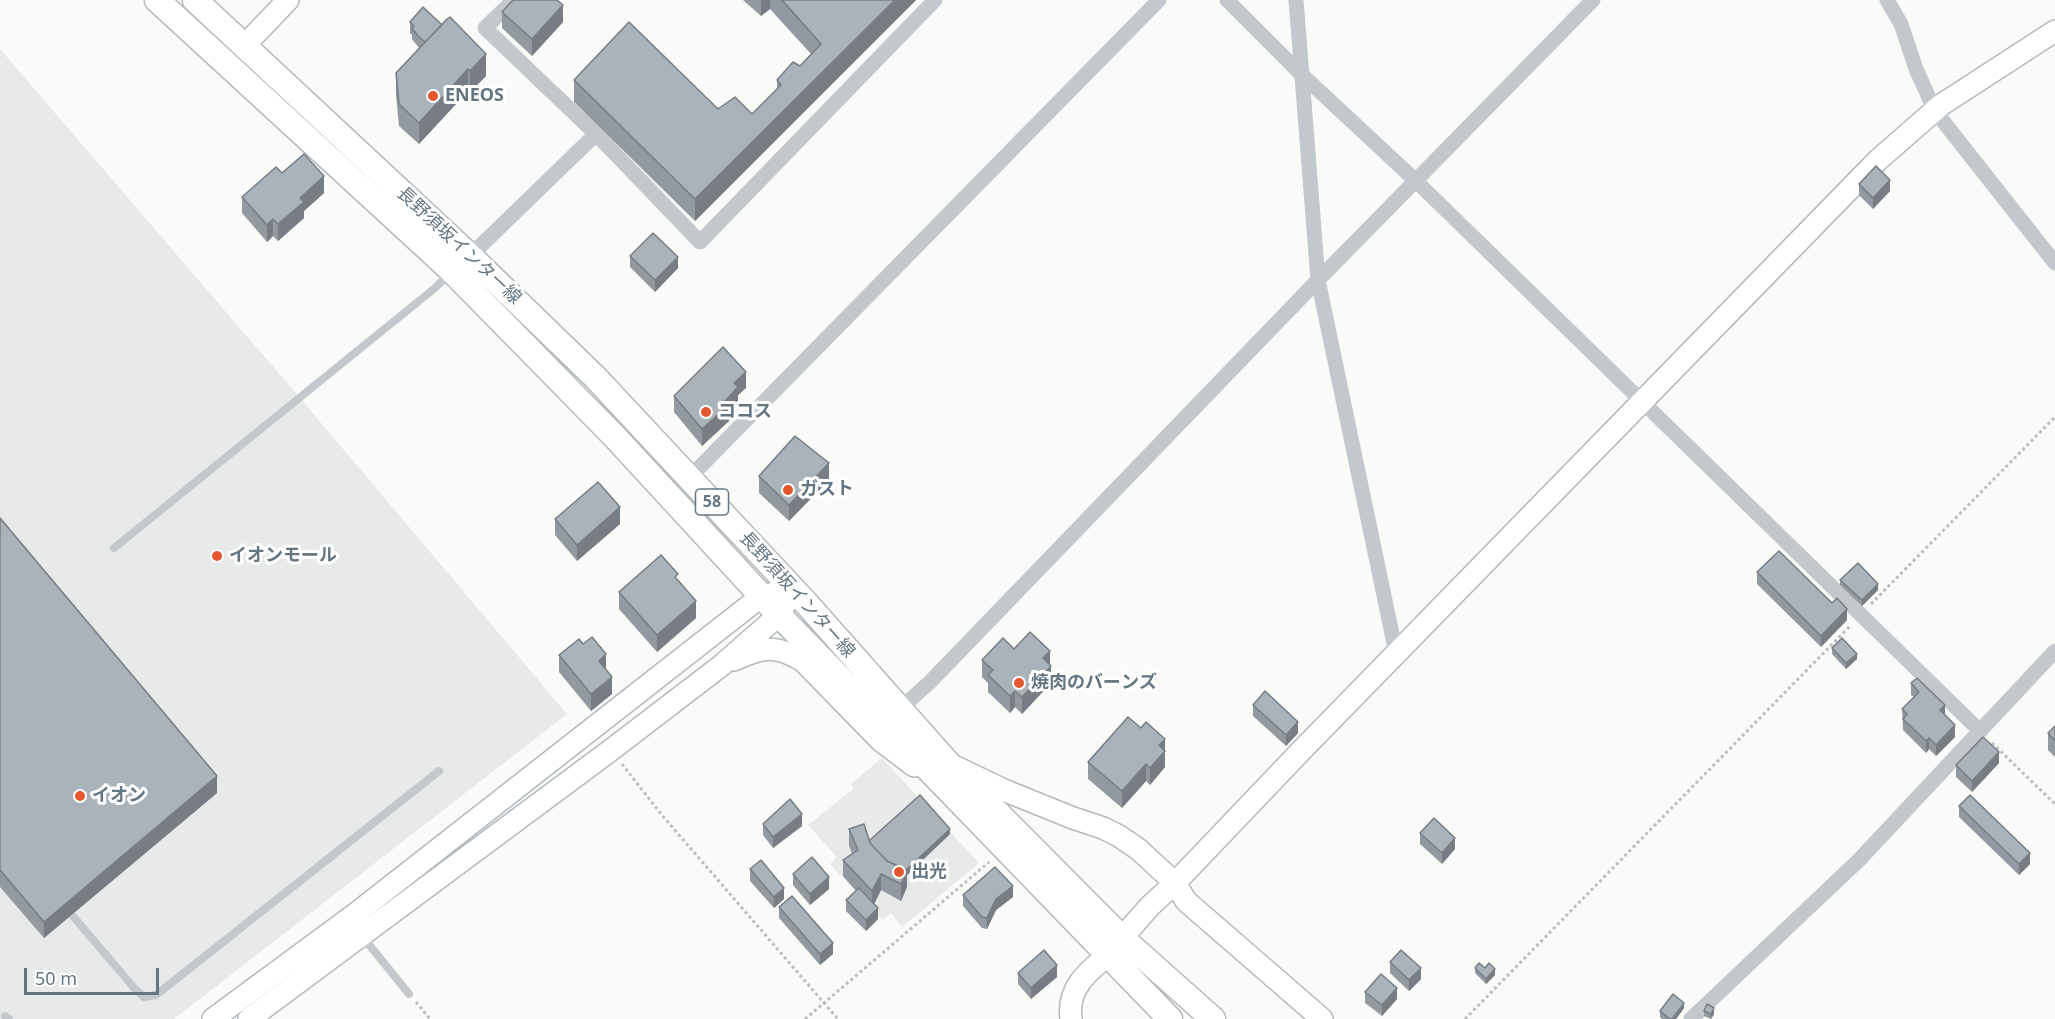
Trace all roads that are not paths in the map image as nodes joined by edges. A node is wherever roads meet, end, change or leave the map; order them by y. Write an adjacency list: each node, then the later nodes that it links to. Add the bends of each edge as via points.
1 (157, 0): 19 (main road, 長野須坂インター線 / 58)
2 (195, 0): 12 (main road, 長野須坂インター線 / 58)
3 (288, 0): 12 (street)
4 (514, 0): 15 (street, via 486,28)
5 (934, 0): 15 (street, via 700,242)
6 (1159, 0): 22 (street)
7 (1227, 0): 13 (street)
8 (1296, 0): 13 (street)
9 (1593, 0): 16 (street)
10 (1887, 0): 14 (street, via 1901,24)
11 (2055, 31): 14 (street)
12 (244, 46): 17 (main road, 長野須坂インター線 / 58)
13 (1300, 73): 16 (street); 20 (street)
14 (1935, 111): 18 (street); 21 (street, via 1878,160)
15 (596, 134): 17 (street)
16 (1416, 181): 20 (street); 21 (street)
17 (470, 256): 22 (main road, 長野須坂インター線 / 58, via 595,377)
18 (2055, 263)
19 (452, 271): 23 (lane); 25 (main road, 長野須坂インター線 / 58)
20 (1318, 280): 28 (street); 30 (street)
21 (1642, 403): 28 (street); 31 (street)
22 (690, 477): 24 (main road, 長野須坂インター線 / 58)
23 (114, 548)
24 (793, 590): 25 (street); 26 (street); 30 (main road, 長野須坂インター線 / 58)
25 (763, 595): 26 (main road, 長野須坂インター線 / 58); 40 (street, via 354,915)
26 (779, 615): 29 (street); 34 (main road, 長野須坂インター線 / 58)
27 (2055, 651): 31 (street)
28 (1396, 653): 35 (street)
29 (722, 665): 34 (street, via 757,650 771,648 792,654 881,741); 37 (street)
30 (899, 710): 32 (main road, 長野須坂インター線 / 58)
31 (1979, 730): 46 (street, via 1858,860)
32 (947, 762): 35 (street, via 1006,791 1111,832 1138,849); 38 (main road, 長野須坂インター線 / 58)
33 (439, 771): 36 (lane, via 156,996 144,997 135,989)
34 (946, 789): 38 (main road, 長野須坂インター線 / 58, via 1005,849)
35 (1175, 883): 38 (street); 45 (street, via 1186,901)
36 (72, 915)
37 (361, 935): 39 (lane); 41 (street)
38 (1115, 947): 42 (street, via 1077,986 1071,997); 43 (main road, 長野須坂インター線 / 58); 44 (main road, 長野須坂インター線 / 58)
39 (409, 994)
40 (213, 1019)
41 (249, 1019)
42 (1071, 1019)
43 (1170, 1019)
44 (1213, 1019)
45 (1322, 1019)
46 (1692, 1019)

